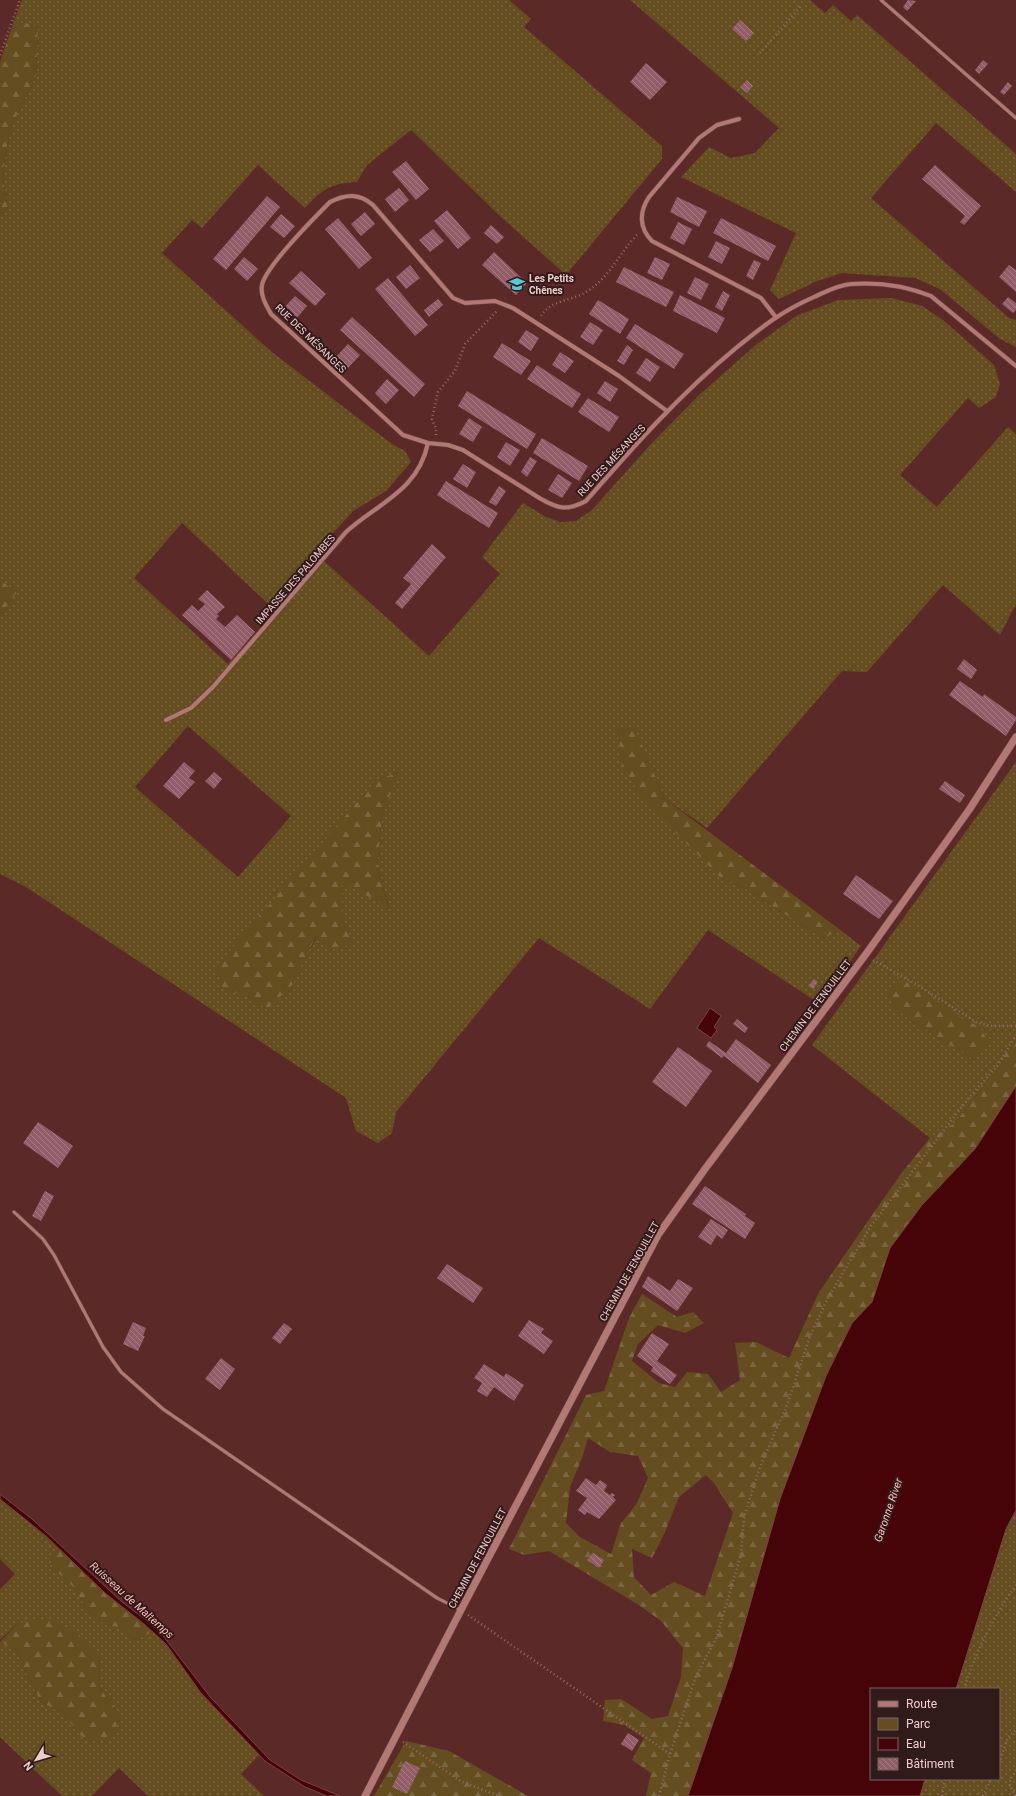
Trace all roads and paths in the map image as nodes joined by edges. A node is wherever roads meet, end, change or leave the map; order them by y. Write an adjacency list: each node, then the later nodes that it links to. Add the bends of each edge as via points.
1 (20, 0): 5 (path)
2 (881, 0): 6 (lane)
3 (801, 6): 4 (path)
4 (760, 53)
5 (0, 55)
6 (1016, 118)
7 (739, 119): 8 (street, via 717,125 699,138 644,205)
8 (644, 230): 10 (street, via 652,241 662,248 761,298); 11 (path, via 634,238 610,271 586,292 544,310)
9 (504, 303): 11 (street, RUE DES MÉSANGES); 14 (street, RUE DES MÉSANGES, via 465,303 453,298 373,205 364,198 352,195 342,196 330,202 270,268 262,285 263,301 271,314 403,434); 15 (path, via 465,344 455,371 438,392 432,419 436,429)
10 (775, 316): 12 (street, RUE DES MÉSANGES, via 792,306 850,284 901,286 931,296); 13 (street, RUE DES MÉSANGES, via 710,370)
11 (537, 323): 13 (street, RUE DES MÉSANGES, via 619,376)
12 (1016, 366)
13 (667, 411): 15 (street, RUE DES MÉSANGES, via 586,502 564,509 541,499 463,450)
14 (428, 443): 15 (street, RUE DES MÉSANGES); 16 (street, IMPASSE DES PALOMBES, via 425,459 417,473 392,498 346,532 213,687 191,708)
15 (436, 444)
16 (166, 720)
17 (1016, 737): 18 (street, CHEMIN DE FENOUILLET, via 969,810)
18 (866, 954): 19 (path, via 875,962 976,1022 990,1026); 23 (street, CHEMIN DE FENOUILLET, via 658,1235)
19 (1016, 1026)
20 (1016, 1035): 27 (path, via 998,1065 967,1100 871,1226 828,1298 810,1336 787,1405 760,1467 744,1517 741,1555 716,1639 696,1676)
21 (14, 1212): 23 (lane, via 43,1239 103,1347 121,1372 163,1409 437,1598)
22 (1016, 1585): 24 (path, via 986,1632)
23 (461, 1610): 26 (street, CHEMIN DE FENOUILLET); 27 (path)
24 (964, 1688)
25 (1016, 1730): 28 (path, via 1008,1737)
26 (396, 1737): 32 (street, CHEMIN DE FENOUILLET); 33 (path, via 462,1782)
27 (670, 1754): 34 (path)
28 (1000, 1759)
29 (1016, 1770): 37 (path, via 1010,1783)
30 (945, 1780): 35 (path)
31 (990, 1780): 36 (path)
32 (365, 1796)
33 (500, 1796)
34 (659, 1796)
35 (942, 1796)
36 (983, 1796)
37 (1015, 1796)

